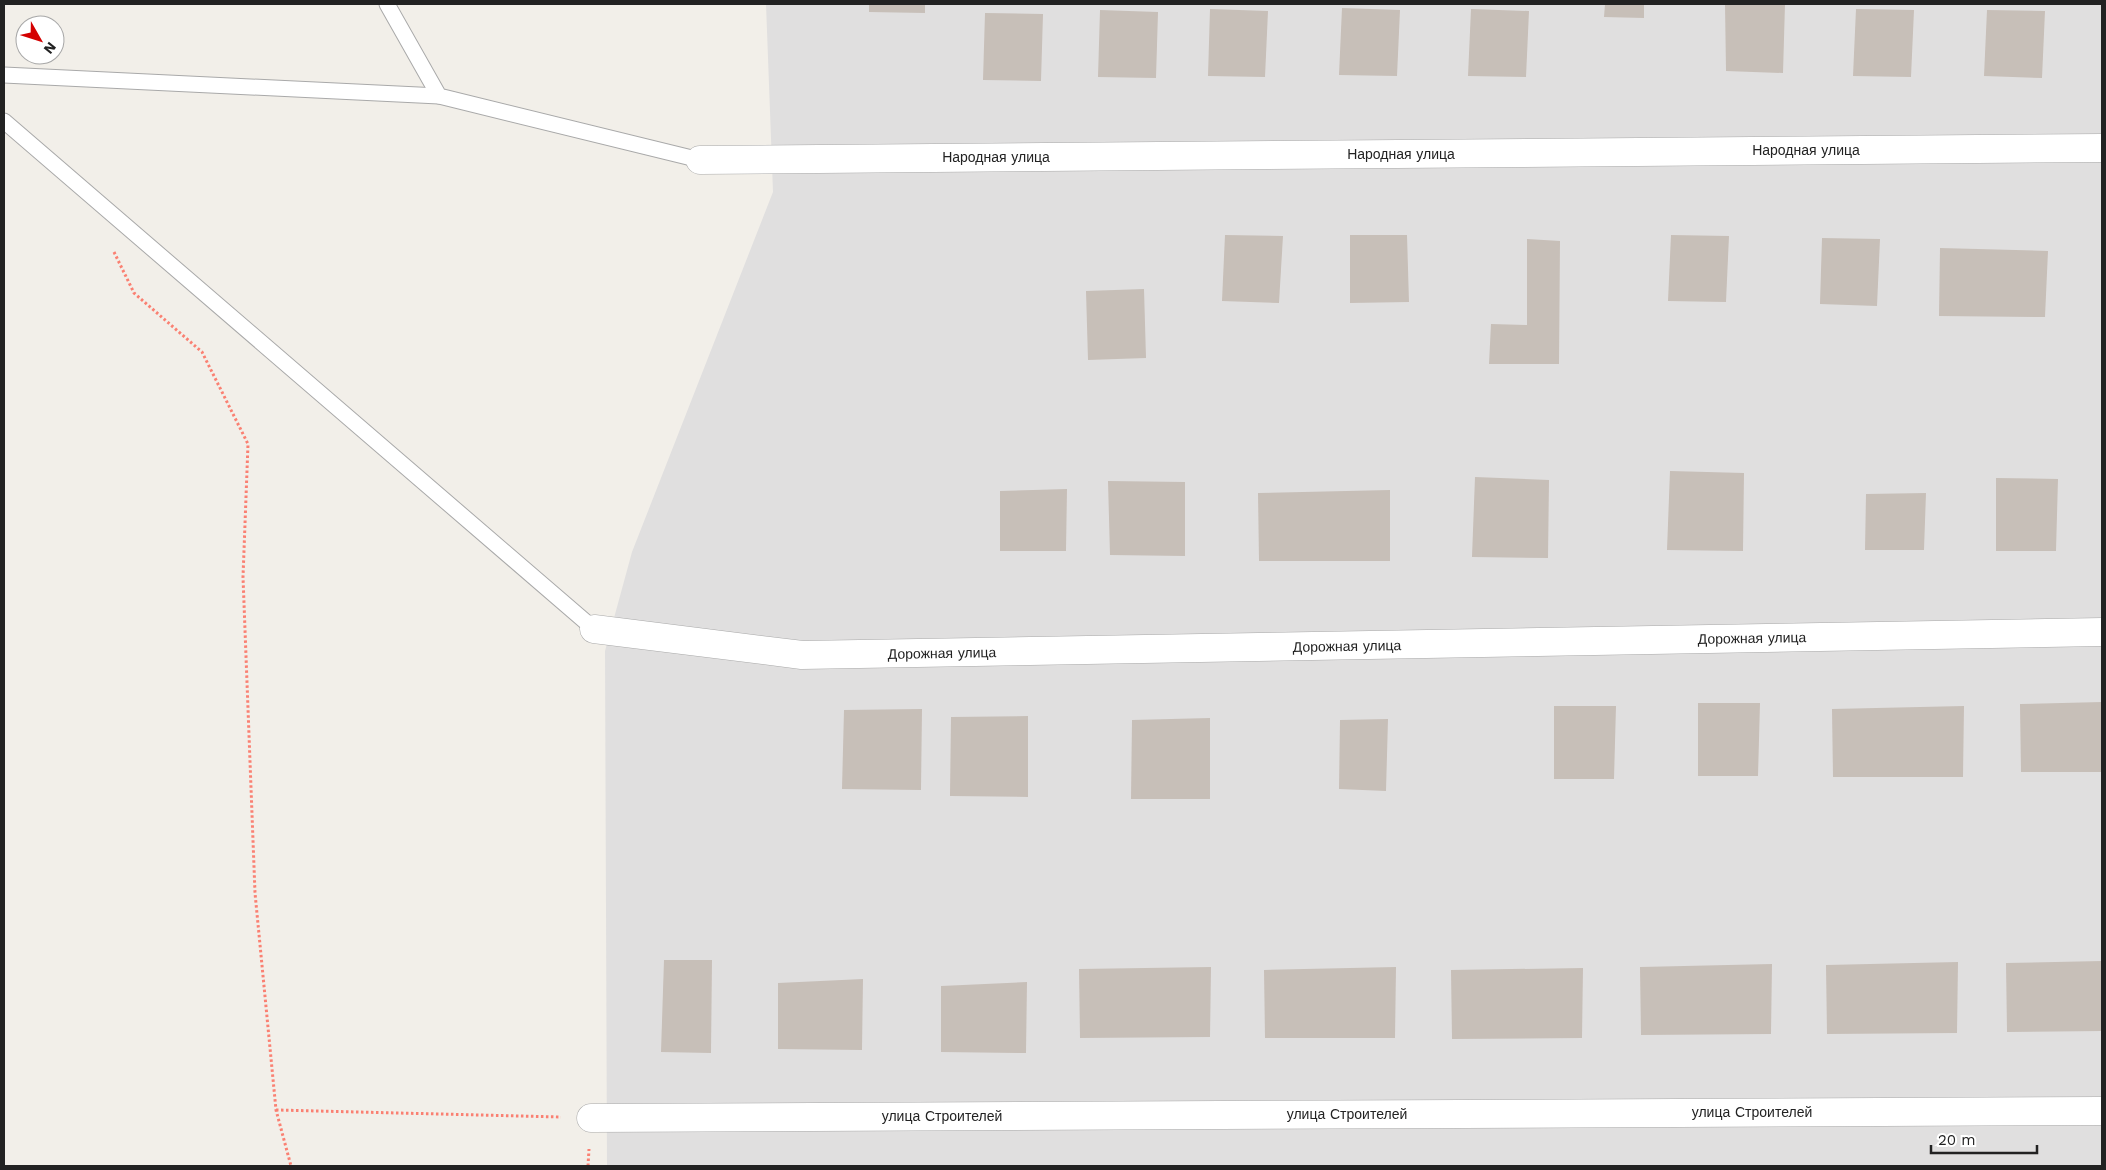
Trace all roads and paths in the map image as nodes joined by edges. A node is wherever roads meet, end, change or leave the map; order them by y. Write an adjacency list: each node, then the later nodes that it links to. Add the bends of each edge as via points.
1 (387, 4): 3 (lane)
2 (4, 75): 3 (lane)
3 (440, 96): 6 (lane)
4 (4, 121): 8 (lane)
5 (2102, 148): 6 (street, Народная улица)
6 (700, 160)
7 (112, 249): 10 (path, via 134,293 202,352 248,444 243,576 255,893)
8 (594, 629): 9 (street, Дорожная улица, via 802,655)
9 (2102, 632)
10 (276, 1110): 12 (path); 13 (path)
11 (2102, 1110): 12 (street, улица Строителей)
12 (591, 1118): 14 (path)
13 (291, 1166)
14 (588, 1166)

